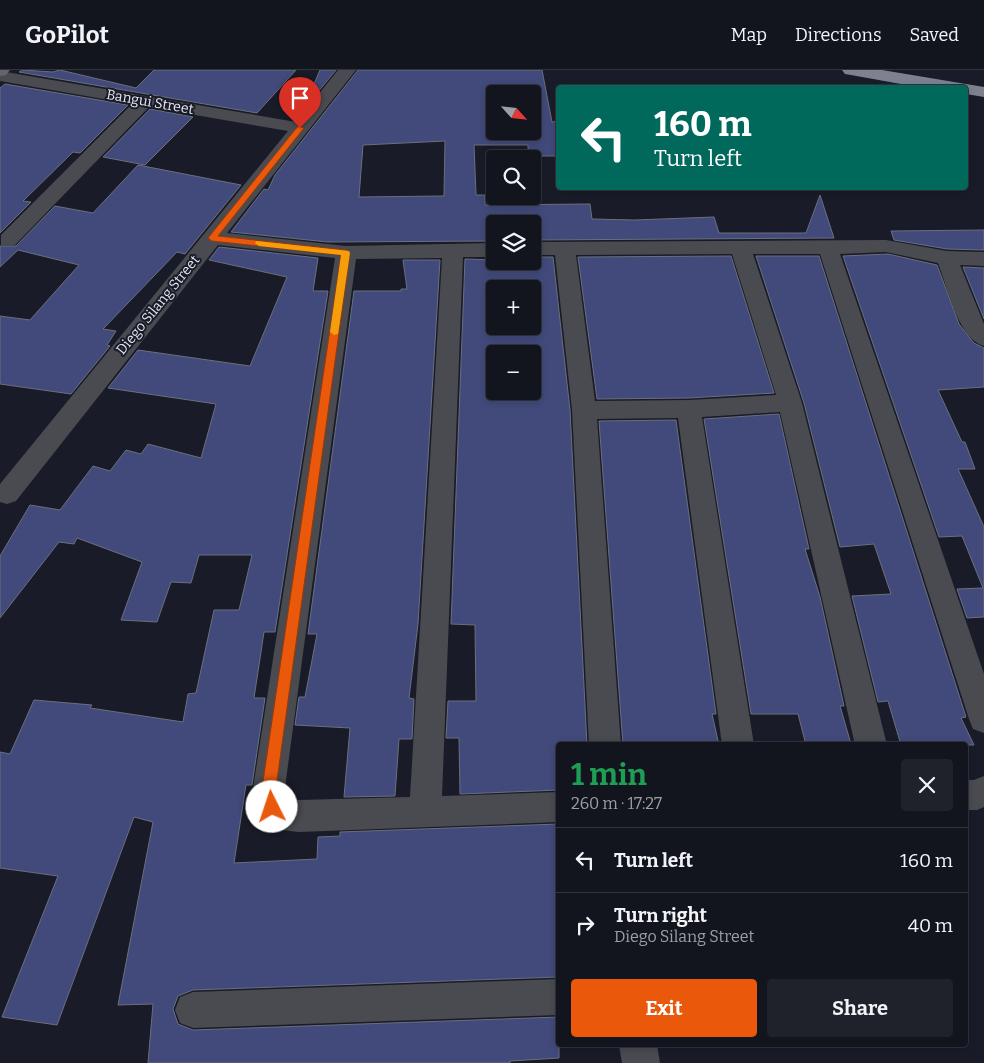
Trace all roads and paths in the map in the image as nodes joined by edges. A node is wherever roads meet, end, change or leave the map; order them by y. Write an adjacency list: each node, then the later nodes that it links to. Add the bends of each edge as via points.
1 (347, 70): 8 (street, Diego Silang Street)
2 (851, 70): 4 (highway)
3 (0, 76): 7 (street, Bangui Street)
4 (938, 85)
5 (968, 89): 6 (highway)
6 (984, 92)
7 (145, 101): 8 (street, Bangui Street); 10 (street)
8 (300, 128): 9 (street, Diego Silang Street)
9 (212, 238): 17 (street); 24 (street, Diego Silang Street)
10 (8, 240)
11 (740, 247): 12 (street); 13 (street); 21 (street)
12 (828, 248): 18 (street, via 886,246); 25 (street)
13 (565, 249): 15 (street); 23 (street)
14 (486, 250): 16 (street)
15 (541, 250)
16 (453, 251): 17 (street); 32 (street)
17 (346, 253): 32 (street, via 268,795 272,807 281,814)
18 (948, 258): 19 (street); 20 (street, via 973,326)
19 (984, 260)
20 (984, 338)
21 (790, 403): 22 (street); 28 (street)
22 (689, 409): 23 (street); 27 (street)
23 (584, 410): 26 (street)
24 (7, 494)
25 (984, 719)
26 (605, 742)
27 (738, 742)
28 (869, 742)
29 (984, 791): 30 (street)
30 (968, 795)
31 (556, 807): 32 (street)
32 (425, 813)
33 (556, 997): 34 (street)
34 (193, 1010)
35 (638, 1047): 36 (street)
36 (641, 1063)

